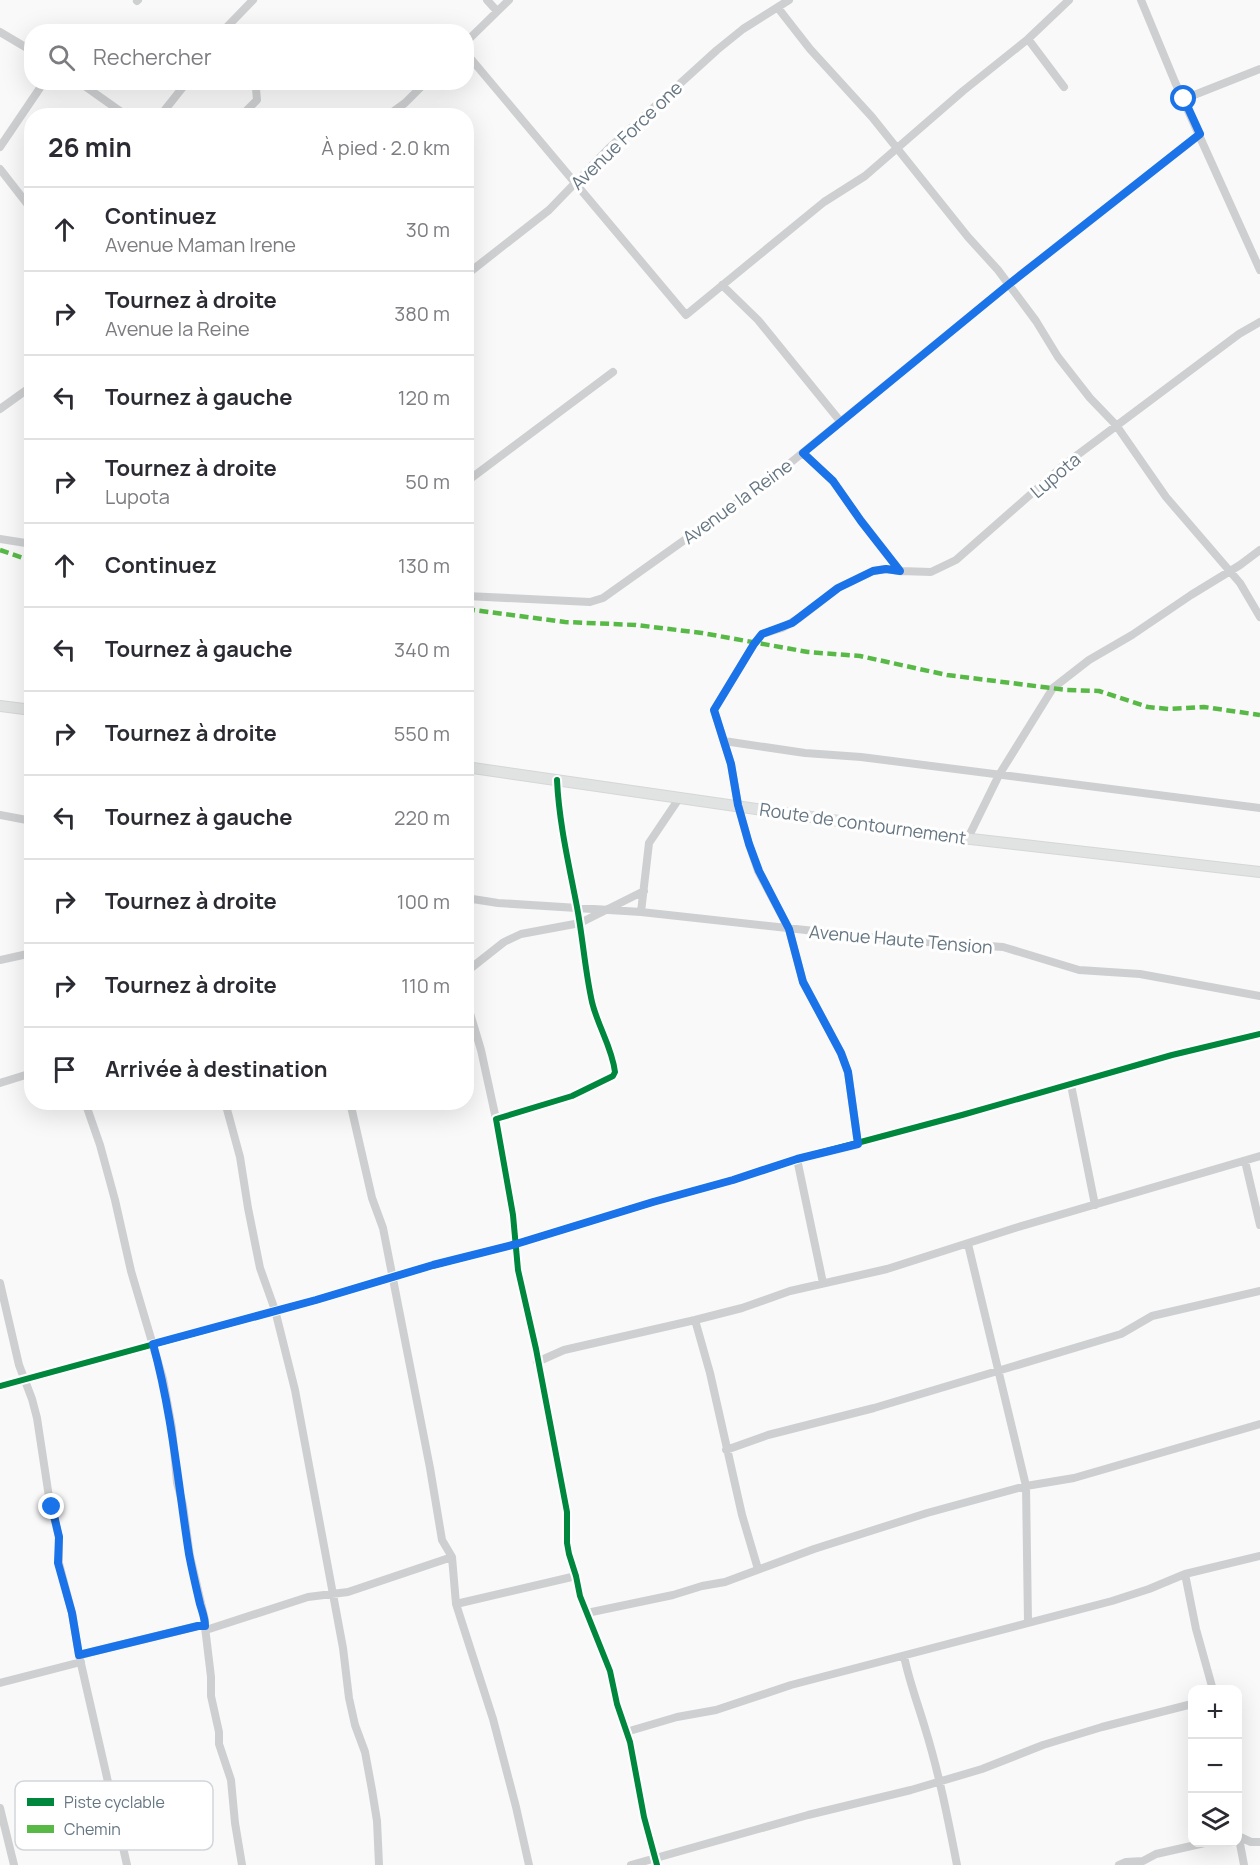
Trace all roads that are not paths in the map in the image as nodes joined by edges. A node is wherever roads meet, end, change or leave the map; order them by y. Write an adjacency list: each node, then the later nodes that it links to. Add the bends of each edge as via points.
1 (253, 0): 9 (street)
2 (487, 0): 8 (street)
3 (509, 0): 8 (street)
4 (789, 0): 7 (street, Avenue Force one)
5 (1069, 0): 12 (street)
6 (1141, 0): 22 (street)
7 (778, 8): 31 (street); 33 (street, Avenue Force one, via 743,29 717,51)
8 (497, 11): 11 (street)
9 (230, 24)
10 (0, 32): 13 (street)
11 (474, 34)
12 (1028, 39): 16 (street); 31 (street)
13 (24, 46)
14 (474, 63): 33 (street)
15 (1260, 69): 22 (street)
16 (1064, 87)
17 (39, 90): 23 (street)
18 (91, 90): 24 (street)
19 (181, 90): 25 (street)
20 (256, 90): 26 (street, via 257,99)
21 (418, 90): 27 (street)
22 (1184, 99): 29 (street)
23 (26, 108)
24 (116, 108)
25 (166, 108)
26 (249, 108)
27 (398, 108)
28 (24, 112): 30 (street)
29 (1200, 134): 35 (street); 39 (street, Avenue la Reine)
30 (0, 147)
31 (897, 147): 38 (street); 39 (street)
32 (0, 169): 34 (street)
33 (574, 183): 36 (street, Avenue Force one, via 549,210); 38 (street, via 686,315)
34 (24, 200)
35 (1257, 256): 37 (street)
36 (474, 269)
37 (1260, 270)
38 (722, 285): 44 (street, via 758,320)
39 (1008, 285): 44 (street, Avenue la Reine); 45 (street, via 1071,374)
40 (1260, 322): 45 (street, Lupota)
41 (613, 372): 47 (street)
42 (24, 392): 43 (street)
43 (0, 409)
44 (840, 421): 46 (street, Avenue la Reine)
45 (1116, 425): 51 (street, Lupota, via 956,560 931,572); 52 (street, via 1166,497)
46 (803, 453): 51 (street, via 833,481); 53 (street, Avenue la Reine, via 599,600)
47 (474, 476)
48 (0, 539): 49 (street)
49 (24, 543)
50 (1260, 550): 52 (street)
51 (900, 571): 57 (street, Lupota, via 873,571 838,588 782,628 762,634 714,710)
52 (1230, 571): 54 (street); 59 (street, via 1089,660 1053,688)
53 (474, 596)
54 (1260, 617)
55 (0, 706): 56 (street)
56 (24, 709)
57 (724, 741): 59 (street); 62 (street, Lupota)
58 (474, 768): 60 (street, Route de contournement)
59 (999, 775): 63 (street); 66 (street)
60 (557, 780): 61 (street, Route de contournement); 70 (street, via 558,811)
61 (680, 797): 62 (street, Route de contournement); 68 (street, via 649,843)
62 (738, 805): 66 (street, Route de contournement); 74 (street, Lupota, via 759,871)
63 (1260, 808)
64 (0, 815): 65 (street)
65 (24, 820)
66 (968, 838): 67 (street, Route de contournement)
67 (1260, 872)
68 (644, 891): 71 (street); 72 (street)
69 (474, 899): 70 (street, Avenue Haute Tension)
70 (577, 908): 71 (street, Avenue Haute Tension); 73 (street)
71 (607, 909): 72 (street, Avenue Haute Tension); 73 (street)
72 (641, 912): 74 (street, Avenue Haute Tension)
73 (580, 923): 77 (street, via 521,934); 87 (street, via 592,1005 609,1044 615,1073 572,1096)
74 (789, 929): 78 (street, Avenue Haute Tension, via 1003,947 1078,970 1140,975); 88 (street, Lupota, via 803,982 848,1072)
75 (24, 955): 76 (street)
76 (0, 960)
77 (474, 966)
78 (1260, 996)
79 (474, 1025): 87 (street)
80 (1260, 1034): 83 (street)
81 (24, 1076): 82 (street)
82 (0, 1083)
83 (1071, 1085): 88 (street); 92 (street)
84 (88, 1110): 102 (street)
85 (227, 1110): 100 (street, via 260,1268)
86 (352, 1110): 96 (street)
87 (496, 1119): 94 (street)
88 (858, 1144): 90 (street)
89 (1260, 1156): 91 (street)
90 (797, 1159): 94 (street); 98 (street)
91 (1245, 1161): 92 (street); 93 (street)
92 (1095, 1205): 95 (street)
93 (1260, 1225)
94 (516, 1244): 96 (street); 103 (street)
95 (968, 1244): 98 (street, via 887,1269); 104 (street)
96 (393, 1277): 100 (street); 111 (street, via 442,1540)
97 (0, 1283): 105 (street)
98 (823, 1283): 101 (street)
99 (1260, 1292): 104 (street, via 1152,1316 1120,1334)
100 (275, 1311): 102 (street); 115 (street, via 297,1400)
101 (695, 1320): 103 (street, via 564,1350); 108 (street)
102 (153, 1344): 105 (street); 119 (street, via 163,1379 177,1483)
103 (537, 1362): 114 (street)
104 (998, 1369): 108 (street); 109 (street)
105 (25, 1379): 106 (street); 121 (street, via 37,1418 59,1537 58,1563)
106 (0, 1386)
107 (1260, 1424): 109 (street, via 1074,1478)
108 (726, 1450): 112 (street)
109 (1026, 1486): 112 (street, via 852,1536); 118 (street)
110 (1260, 1556): 113 (street)
111 (452, 1557): 115 (street); 116 (street)
112 (758, 1569): 117 (street, via 725,1582)
113 (1185, 1574): 118 (street, via 1112,1601); 123 (street)
114 (576, 1576): 116 (street); 117 (street)
115 (333, 1594): 119 (street, via 308,1597); 138 (street, via 349,1698 372,1790)
116 (456, 1604): 139 (street, via 493,1719)
117 (587, 1613): 125 (street, via 608,1665)
118 (1028, 1622): 120 (street)
119 (205, 1628): 121 (street, via 188,1628); 137 (street, via 211,1696 219,1744 231,1780)
120 (904, 1656): 125 (street); 127 (street)
121 (80, 1659): 122 (street); 126 (street)
122 (0, 1683)
123 (1212, 1685)
124 (1188, 1705): 127 (street, via 1102,1727)
125 (626, 1732): 134 (street)
126 (108, 1781)
127 (940, 1782): 134 (street, via 808,1815); 141 (street)
128 (0, 1808): 135 (street)
129 (1242, 1837): 130 (street)
130 (1260, 1842)
131 (1188, 1847): 142 (street)
132 (1240, 1847): 143 (street)
133 (124, 1850): 136 (street)
134 (656, 1862): 140 (street)
135 (14, 1865)
136 (127, 1865)
137 (242, 1865)
138 (379, 1865)
139 (528, 1865)
140 (631, 1865)
141 (957, 1865)
142 (1119, 1865)
143 (1244, 1865)

